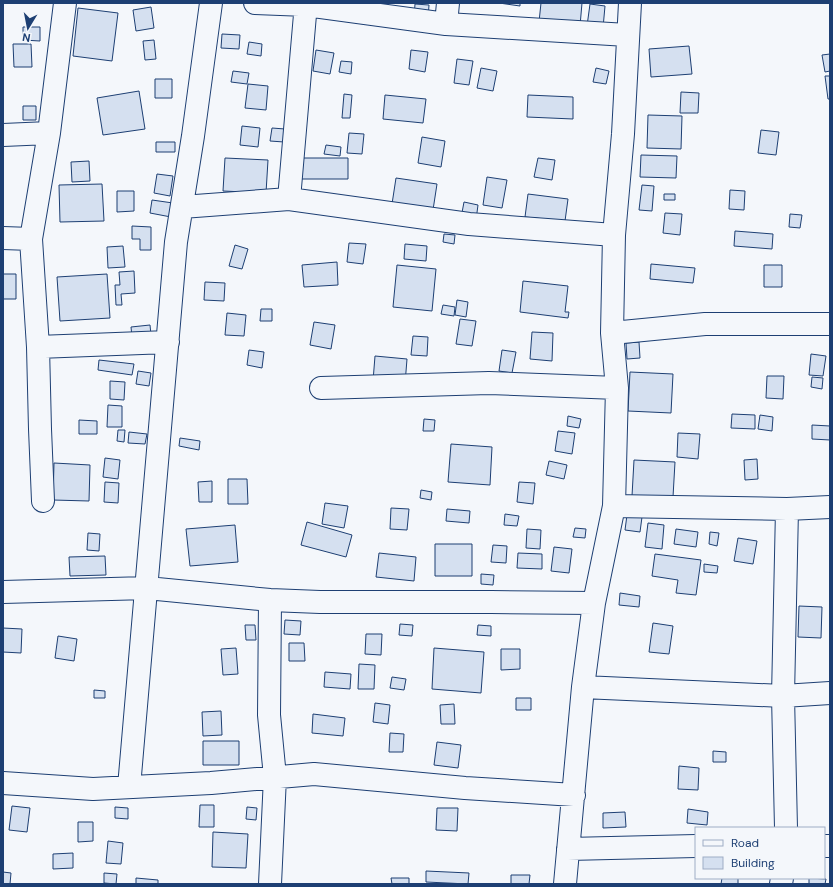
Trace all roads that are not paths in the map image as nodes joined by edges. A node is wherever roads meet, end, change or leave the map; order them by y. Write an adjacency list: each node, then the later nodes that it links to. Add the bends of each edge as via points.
1 (66, 3): 8 (street)
2 (211, 3): 11 (street)
3 (255, 3): 5 (street)
4 (630, 3): 7 (street)
5 (306, 4): 6 (street); 10 (street)
6 (447, 14): 7 (street)
7 (627, 35): 12 (street, via 623,134)
8 (49, 133): 9 (street); 14 (street)
9 (3, 135)
10 (289, 199): 11 (street); 12 (street, via 469,224)
11 (182, 207): 17 (street, via 176,242)
12 (614, 234): 16 (street)
13 (3, 238): 14 (street)
14 (31, 239): 18 (street)
15 (830, 324): 16 (street, via 705,324)
16 (612, 334): 20 (street)
17 (168, 342): 18 (street); 25 (street)
18 (38, 347): 21 (street)
19 (321, 388): 20 (street, via 489,383)
20 (617, 388): 22 (street)
21 (43, 501)
22 (614, 506): 24 (street); 28 (street)
23 (830, 507): 24 (street)
24 (787, 509): 31 (street)
25 (147, 588): 26 (street); 27 (street); 34 (street)
26 (3, 592)
27 (270, 600): 28 (street); 32 (street, via 269,715)
28 (594, 604): 29 (street)
29 (583, 686): 31 (street); 35 (street)
30 (830, 693): 31 (street)
31 (783, 696): 36 (street)
32 (275, 777): 34 (street); 35 (street, via 314,774); 39 (street)
33 (3, 783): 34 (street, via 93,788)
34 (129, 787)
35 (574, 795): 38 (street)
36 (786, 827)
37 (695, 846): 38 (street)
38 (568, 849): 40 (street)
39 (270, 884)
40 (566, 884)

